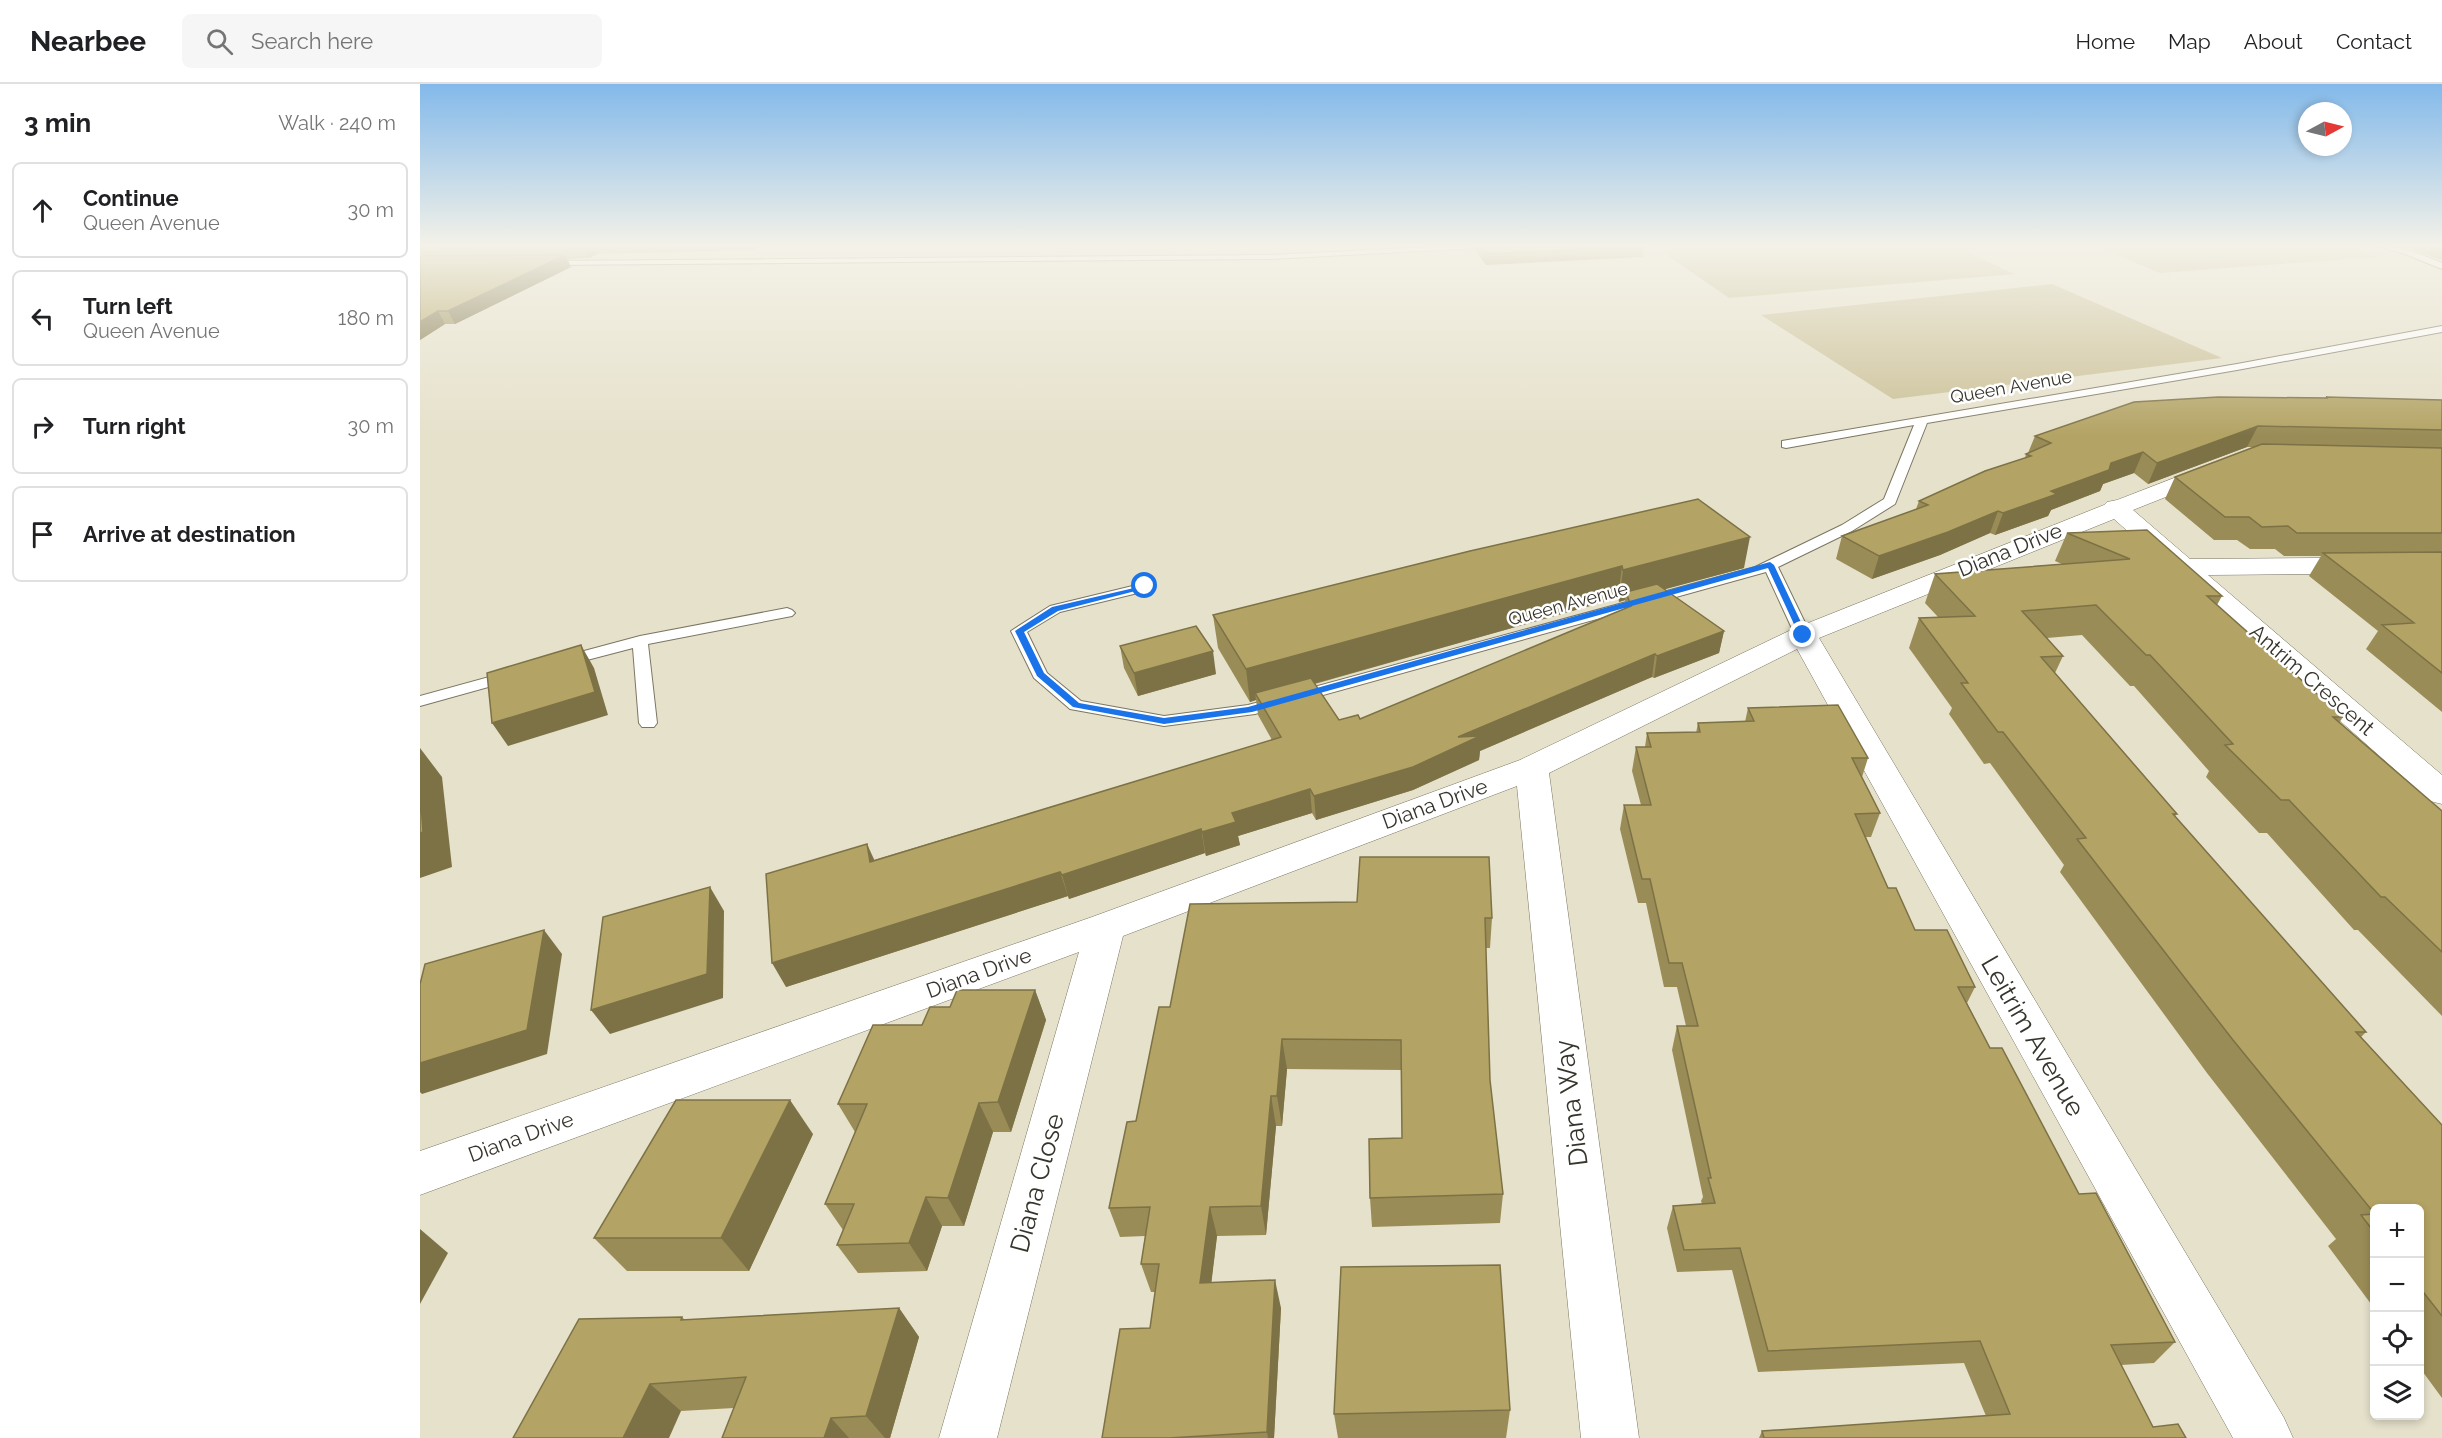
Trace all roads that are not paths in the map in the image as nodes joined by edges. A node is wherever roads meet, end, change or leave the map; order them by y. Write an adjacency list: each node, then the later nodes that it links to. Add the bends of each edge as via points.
1 (2442, 328): 2 (lane, Queen Avenue)
2 (1922, 420): 3 (lane); 6 (lane, Queen Avenue, via 1890,501 1847,528)
3 (1786, 444)
4 (2237, 460): 5 (street, Diana Drive)
5 (2115, 507): 8 (street, Antrim Crescent); 11 (street, Diana Drive)
6 (1770, 565): 9 (lane, Queen Avenue, via 1249,710 1164,721 1076,705 1040,675 1019,631 1055,609); 11 (lane)
7 (2442, 565): 8 (street)
8 (2182, 567): 18 (street, Antrim Crescent)
9 (1145, 586)
10 (788, 613): 12 (lane)
11 (1803, 635): 17 (street, Diana Drive); 23 (street, Leitrim Avenue)
12 (640, 640): 13 (lane); 16 (lane)
13 (552, 665)
14 (530, 671): 15 (lane)
15 (420, 701)
16 (648, 723)
17 (1532, 768): 19 (street, Diana Drive); 22 (street, Diana Way)
18 (2442, 793)
19 (1106, 927): 20 (street, Diana Drive); 21 (street, Diana Close)
20 (420, 1173)
21 (968, 1438)
22 (1610, 1438)
23 (2264, 1438)

